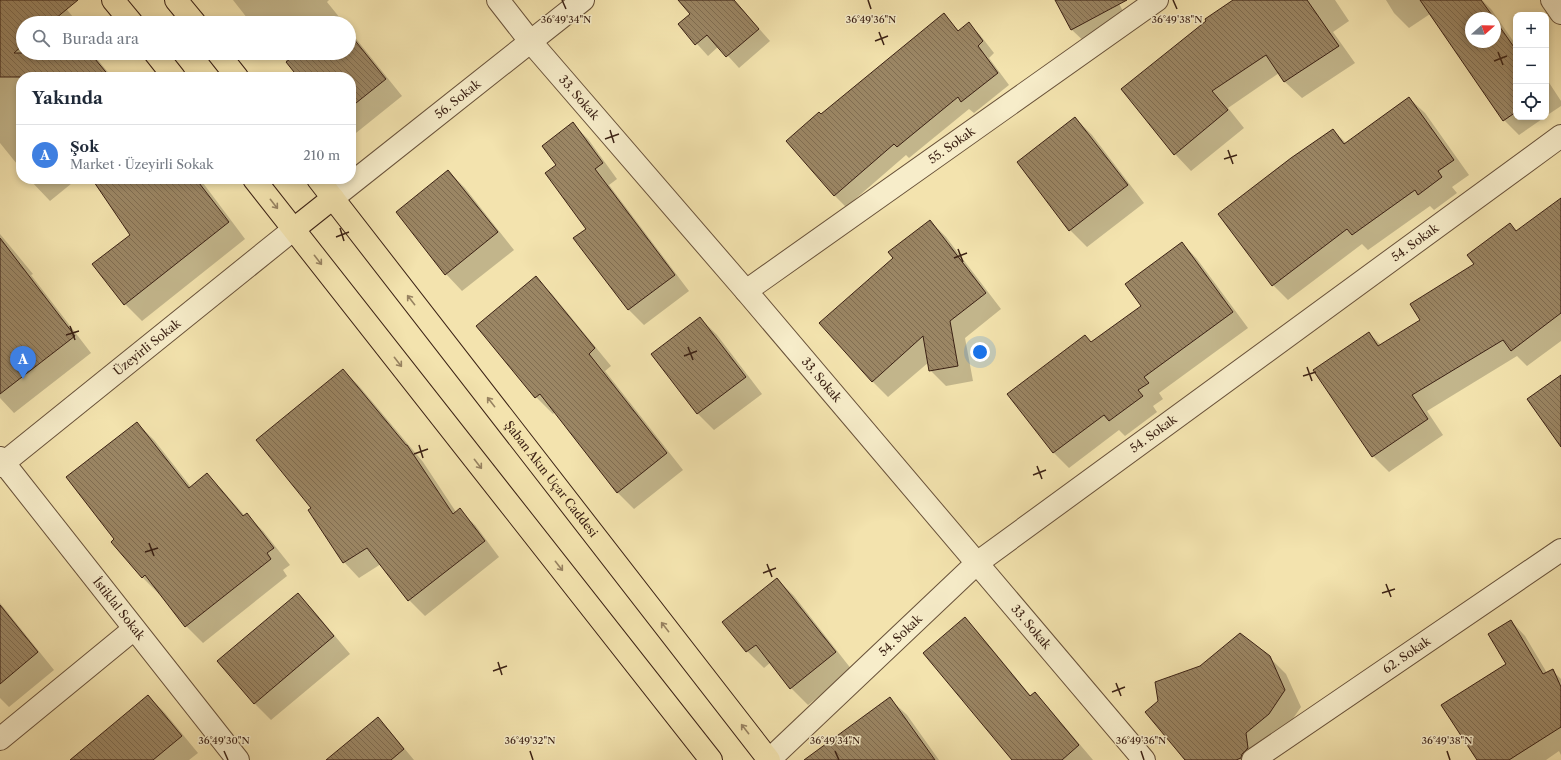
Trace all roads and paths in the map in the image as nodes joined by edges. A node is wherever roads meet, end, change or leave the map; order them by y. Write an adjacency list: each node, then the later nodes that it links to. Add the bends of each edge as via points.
1 (114, 0): 8 (main road)
2 (176, 0): 9 (main road)
3 (498, 0): 10 (street, 33. Sokak)
4 (583, 0): 10 (street, 56. Sokak)
5 (1157, 0): 22 (street, 55. Sokak)
6 (1552, 0): 7 (street)
7 (1561, 13)
8 (127, 16)
9 (189, 16)
10 (530, 41): 16 (street, 56. Sokak); 22 (street, 33. Sokak)
11 (161, 60): 13 (main road)
12 (224, 60): 14 (main road)
13 (170, 72)
14 (233, 72)
15 (1561, 136): 25 (street, 54. Sokak)
16 (356, 180)
17 (258, 184): 21 (main road, one-way to 21)
18 (322, 184): 20 (main road, Şaban Akın Uçar Caddesi)
19 (351, 184): 20 (street, 56. Sokak)
20 (333, 198): 21 (main road); 30 (main road, Şaban Akın Uçar Caddesi, one-way to 20)
21 (294, 229): 23 (street, Üzeyirli Sokak); 29 (main road, one-way to 29)
22 (746, 291): 25 (street, 33. Sokak)
23 (1, 462): 26 (street, İstiklal Sokak)
24 (1561, 550): 32 (street, 62. Sokak)
25 (977, 563): 30 (street, 54. Sokak); 31 (street, 33. Sokak)
26 (134, 628): 27 (street); 28 (street, İstiklal Sokak)
27 (0, 739)
28 (238, 760)
29 (711, 760)
30 (769, 760)
31 (1144, 760)
32 (1253, 760)

